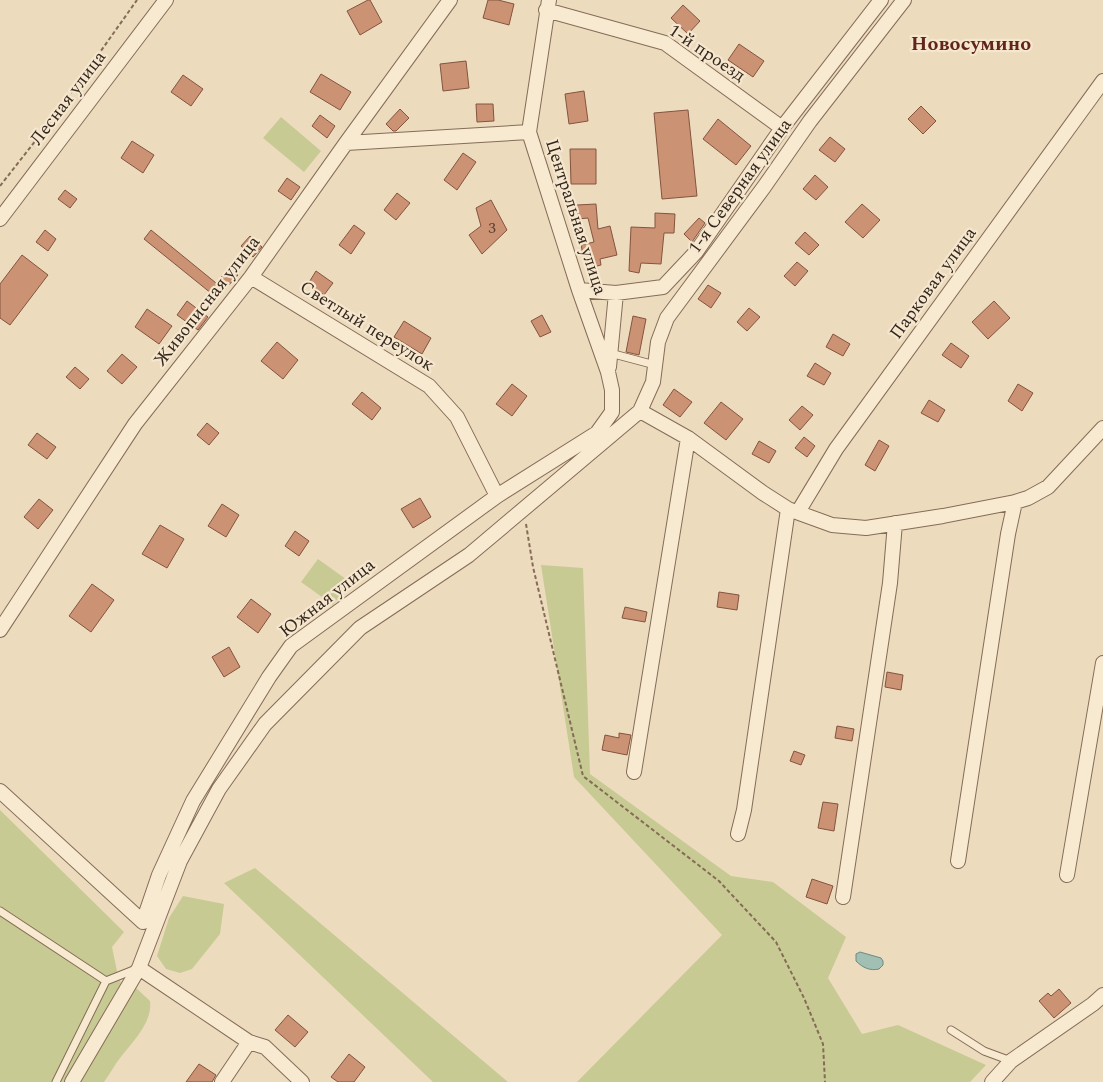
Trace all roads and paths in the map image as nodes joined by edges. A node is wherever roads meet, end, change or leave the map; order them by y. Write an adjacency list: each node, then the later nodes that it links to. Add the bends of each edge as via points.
1 (137, 0): 11 (path, via 54,117)
2 (166, 0): 12 (street, Лесная улица)
3 (450, 0): 10 (street, Живописная улица)
4 (880, 0): 8 (street)
5 (904, 0): 17 (street, 1-я Северная улица, via 810,121 666,318)
6 (548, 5): 8 (street, 1-й проезд, via 665,43); 9 (street, Центральная улица)
7 (1103, 81): 26 (street, Парковая улица)
8 (782, 128): 15 (street, via 696,252 663,287)
9 (528, 132): 10 (street); 14 (street, Центральная улица)
10 (346, 143): 13 (street, Живописная улица)
11 (0, 186)
12 (0, 219)
13 (251, 277): 23 (street, Светлый переулок, via 429,386 457,417); 28 (street, Живописная улица, via 136,424)
14 (579, 290): 15 (street); 18 (street, Центральная улица)
15 (616, 293): 16 (street)
16 (610, 353): 17 (lane); 18 (street)
17 (655, 365): 19 (street, 1-я Северная улица, via 653,382)
18 (608, 372): 20 (street, Центральная улица)
19 (640, 411): 22 (street); 25 (street)
20 (612, 412): 23 (street, Южная улица, via 598,433)
21 (1103, 428): 24 (street, via 1048,487)
22 (688, 438): 26 (street, via 763,493); 30 (street)
23 (498, 496): 31 (street, Южная улица, via 291,646 193,801 159,875 143,922)
24 (1014, 502): 27 (street); 33 (street)
25 (523, 510): 37 (street, via 469,555 360,628 265,724 219,789 180,861); 47 (path, via 583,776 719,881 776,942 823,1044)
26 (793, 510): 27 (street, via 832,526 866,528); 32 (street)
27 (894, 523): 35 (street, via 890,583)
28 (0, 630)
29 (1103, 663): 34 (street)
30 (634, 772)
31 (0, 791)
32 (738, 834)
33 (958, 861)
34 (1067, 875)
35 (843, 897)
36 (0, 911): 38 (lane)
37 (139, 968): 38 (lane); 41 (street); 44 (street)
38 (106, 980): 43 (lane)
39 (1103, 994): 42 (street)
40 (951, 1030): 42 (lane, via 984,1051)
41 (249, 1042): 45 (street); 46 (street, via 265,1046)
42 (1011, 1061): 48 (street)
43 (56, 1082)
44 (72, 1082)
45 (222, 1082)
46 (302, 1082)
47 (825, 1082)
48 (992, 1082)

